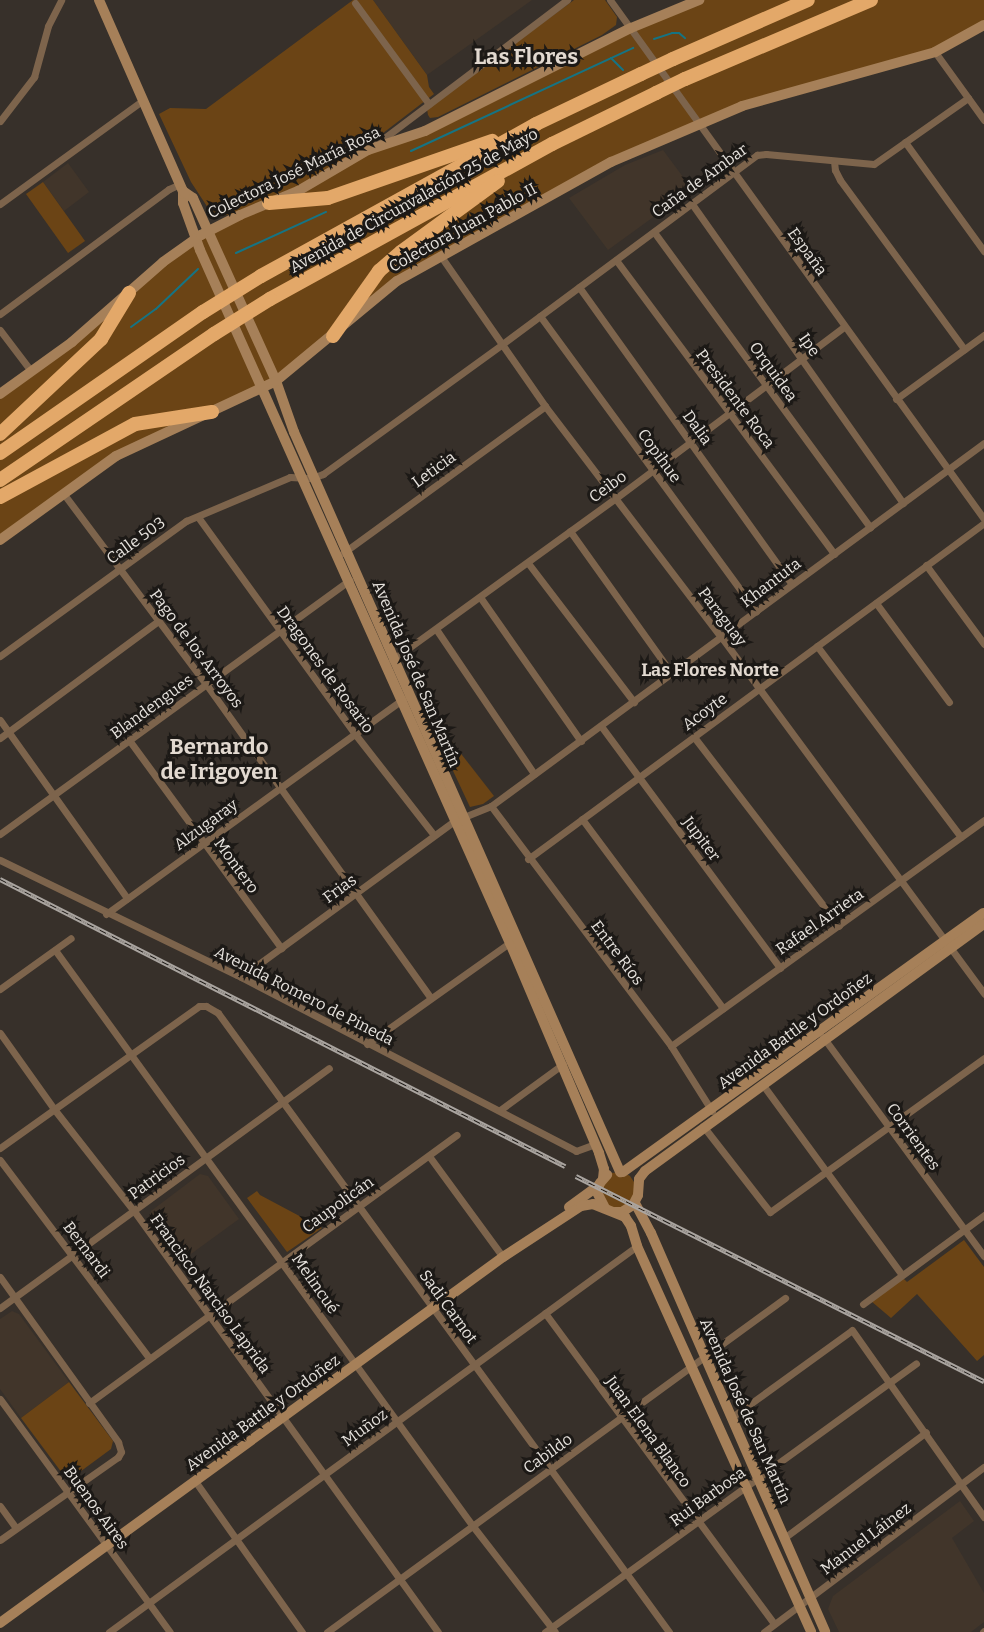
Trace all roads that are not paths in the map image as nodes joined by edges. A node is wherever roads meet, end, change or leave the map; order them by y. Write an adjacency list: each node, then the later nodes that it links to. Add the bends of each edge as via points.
1 (61, 0): 16 (street, via 48,26 34,77)
2 (99, 0): 13 (main road, Avenida José de San Martín)
3 (567, 0): 14 (street)
4 (610, 0): 10 (street, España)
5 (699, 0): 10 (main road, Colectora José María Rosa)
6 (808, 0): 17 (highway, Avenida de Circunvalación 25 de Mayo, bridge)
7 (870, 0): 20 (highway, Avenida de Circunvalación 25 de Mayo, bridge, via 685,79)
8 (355, 3): 14 (street)
9 (984, 25): 11 (main road, Colectora Juan Pablo II)
10 (631, 28): 18 (street, España); 21 (main road, Colectora José María Rosa, via 425,131)
11 (935, 52): 12 (street); 18 (main road, Colectora Juan Pablo II, via 742,106)
12 (968, 98): 15 (street); 19 (street, Caña de Ambar)
13 (143, 100): 24 (main road, Avenida José de San Martín); 26 (street)
14 (429, 104): 21 (street)
15 (984, 120)
16 (0, 121)
17 (536, 124): 25 (highway, via 328,198); 57 (highway, Avenida de Circunvalación 25 de Mayo, bridge, via 261,276)
18 (698, 125): 23 (street, España); 32 (main road, Colectora Juan Pablo II, via 611,162)
19 (905, 142): 22 (street, Caña de Ambar, via 874,164); 31 (street)
20 (552, 144): 41 (highway, via 379,271); 61 (highway, Avenida de Circunvalación 25 de Mayo, bridge, via 270,299)
21 (368, 150): 25 (main road, Colectora José María Rosa, via 327,176)
22 (834, 161): 23 (street, Caña de Ambar, via 761,154); 43 (street, via 840,180)
23 (733, 173): 27 (street, Caña de Ambar); 38 (street, España)
24 (181, 187): 28 (main road, Avenida José de San Martín, via 193,198); 30 (main road, Avenida José de San Martín); 36 (street)
25 (268, 203): 28 (main road, Colectora José María Rosa)
26 (0, 204)
27 (692, 204): 29 (street, Caña de Ambar); 44 (street, Ipe)
28 (208, 231): 30 (main road, Colectora José María Rosa); 46 (main road, Avenida José de San Martín)
29 (654, 232): 33 (street, Caña de Ambar); 47 (street, Orquidea)
30 (196, 238): 35 (main road, Colectora José María Rosa); 48 (main road, Avenida José de San Martín)
31 (984, 251)
32 (440, 255): 41 (main road, Colectora Juan Pablo II, via 397,281); 42 (street, Paraguay)
33 (616, 260): 34 (street, Caña de Ambar); 53 (street, Presidente Roca)
34 (579, 287): 37 (street, Caña de Ambar); 55 (street, Dalia)
35 (129, 293): 45 (main road, Colectora José María Rosa); 54 (highway, via 101,339)
36 (0, 314)
37 (540, 316): 42 (street, Caña de Ambar); 58 (street, Copihue)
38 (844, 327): 44 (street, Ceibo); 50 (street, España)
39 (0, 330): 45 (street)
40 (984, 335): 43 (street)
41 (333, 336): 46 (main road, Colectora Juan Pablo II)
42 (501, 345): 51 (street, Paraguay); 60 (street, Caña de Ambar, via 323,474)
43 (964, 349): 50 (street)
44 (802, 359): 47 (street, Ceibo); 65 (street, Ipe)
45 (31, 371): 49 (main road, Colectora José María Rosa)
46 (276, 381): 48 (main road, Colectora Juan Pablo II); 60 (main road, Avenida José de San Martín)
47 (766, 386): 53 (street, Ceibo); 68 (street, Orquidea)
48 (261, 390): 52 (main road, Colectora Juan Pablo II); 60 (main road, Avenida José de San Martín)
49 (0, 394)
50 (896, 399): 59 (street, España)
51 (545, 406): 64 (street, Paraguay); 71 (street, Leticia)
52 (212, 412): 62 (main road, Colectora Juan Pablo II, via 116,456); 63 (highway, via 135,424)
53 (729, 413): 55 (street, Ceibo); 72 (street, Presidente Roca)
54 (0, 434)
55 (690, 443): 58 (street, Ceibo); 77 (street, Dalia)
56 (984, 443): 59 (street, Khantuta)
57 (0, 453)
58 (653, 470): 64 (street, Ceibo); 80 (street, Copihue)
59 (948, 470): 65 (street, Khantuta); 67 (street, España)
60 (309, 477): 66 (street, Calle 503, via 290,477); 71 (main road, Avenida José de San Martín)
61 (0, 480)
62 (63, 494): 70 (main road, Colectora Juan Pablo II); 75 (street, Pago de los Arroyos)
63 (0, 497)
64 (616, 498): 69 (street, Ceibo); 84 (street, Paraguay)
65 (903, 503): 68 (street, Khantuta)
66 (198, 517): 75 (street, Calle 503, via 186,521); 83 (street, Dragones de Rosario)
67 (984, 521): 74 (street, Acoyte)
68 (870, 527): 72 (street, Khantuta)
69 (570, 531): 73 (street, Ceibo); 89 (street)
70 (0, 540)
71 (342, 554): 76 (main road, Avenida José de San Martín); 88 (main road, Avenida José de San Martín)
72 (834, 554): 77 (street, Khantuta)
73 (528, 563): 78 (street, Ceibo); 93 (street)
74 (926, 565): 79 (street, Acoyte); 85 (street)
75 (120, 569): 81 (street, Pago de los Arroyos); 87 (street, Calle 503)
76 (348, 580): 83 (street, Blandengues); 88 (main road, Avenida José de San Martín)
77 (792, 584): 80 (street, Khantuta)
78 (480, 597): 82 (street, Ceibo); 102 (street)
79 (876, 603): 86 (street, Acoyte); 94 (street)
80 (756, 611): 84 (street, Khantuta)
81 (158, 621): 90 (street, Pago de los Arroyos); 97 (street)
82 (435, 629): 88 (street, Ceibo); 103 (street)
83 (279, 631): 90 (street, Blandengues); 98 (street, Dragones de Rosario)
84 (722, 638): 89 (street, Khantuta); 91 (street, Paraguay)
85 (984, 644)
86 (818, 646): 91 (street, Acoyte); 113 (street)
87 (0, 656)
88 (390, 662): 92 (main road, Avenida José de San Martín)
89 (672, 674): 93 (street, Khantuta)
90 (206, 684): 101 (street, Blandengues); 105 (street, Pago de los Arroyos)
91 (759, 689): 99 (street, Acoyte); 117 (street, Paraguay)
92 (405, 697): 98 (street, Alzugaray); 108 (main road, Avenida José de San Martín)
93 (634, 702): 96 (street, Khantuta)
94 (949, 702)
95 (0, 720): 97 (street)
96 (601, 726): 102 (street, Khantuta); 104 (street, Jupiter)
97 (8, 732): 100 (street); 106 (street)
98 (355, 734): 105 (street, Alzugaray); 112 (street, Dragones de Rosario)
99 (694, 737): 104 (street, Acoyte); 123 (street)
100 (0, 738)
101 (129, 740): 106 (street, Blandengues); 114 (street, Montero)
102 (581, 741): 103 (street, Khantuta)
103 (534, 774): 107 (street, Khantuta)
104 (638, 778): 109 (street, Acoyte); 129 (street, Jupiter)
105 (280, 788): 114 (street, Alzugaray); 118 (street, Pago de los Arroyos)
106 (53, 796): 111 (street, Blandengues); 119 (street)
107 (491, 806): 108 (street, Khantuta); 115 (street, Entre Ríos)
108 (457, 819): 112 (street, Frias); 125 (main road, Avenida José de San Martín)
109 (582, 819): 115 (street, Acoyte); 134 (street)
110 (984, 820): 113 (street, Rafael Arrieta)
111 (0, 834)
112 (434, 835): 118 (street, Frias)
113 (961, 837): 117 (street, Rafael Arrieta)
114 (203, 843): 119 (street, Alzugaray); 127 (street, Montero)
115 (528, 859): 138 (street, Entre Ríos)
116 (0, 860): 121 (street, Avenida Romero de Pineda)
117 (900, 882): 123 (street, Rafael Arrieta); 126 (street, Paraguay)
118 (356, 893): 127 (street, Frias); 133 (street, Pago de los Arroyos)
119 (128, 898): 121 (street, Alzugaray)
120 (984, 913): 126 (main road, Avenida Battle y Ordoñez)
121 (106, 914): 130 (street, Avenida Romero de Pineda)
122 (984, 924): 126 (main road, Avenida Battle y Ordoñez)
123 (839, 926): 129 (street, Rafael Arrieta)
124 (71, 938): 128 (street)
125 (514, 940): 133 (street); 141 (main road, Avenida José de San Martín)
126 (948, 945): 132 (street, Paraguay); 136 (main road, Avenida Battle y Ordoñez)
127 (280, 948): 130 (street, Frias)
128 (55, 950): 131 (street); 139 (street, Melincué)
129 (780, 968): 134 (street, Rafael Arrieta)
130 (241, 978): 137 (street, Avenida Romero de Pineda)
131 (0, 989)
132 (984, 994)
133 (431, 998): 137 (street)
134 (723, 1008): 138 (street, Rafael Arrieta)
135 (0, 1033): 145 (street, Francisco Narciso Laprida)
136 (822, 1036): 143 (main road, Avenida Battle y Ordoñez); 147 (main road, Avenida Battle y Ordoñez); 149 (street, Corrientes)
137 (367, 1044): 146 (street, Avenida Romero de Pineda)
138 (671, 1046): 147 (street, Entre Ríos)
139 (131, 1055): 144 (street, Sadi Carnot, via 199,1006 206,1006 224,1020); 145 (street); 154 (street, Melincué)
140 (984, 1058): 149 (street)
141 (565, 1062): 146 (street); 151 (main road, Avenida José de San Martín); 157 (main road, Avenida José de San Martín)
142 (329, 1068): 144 (street, Patricios)
143 (763, 1085): 147 (main road, Avenida Battle y Ordoñez); 156 (street)
144 (283, 1101): 154 (street, Patricios); 161 (street, Sadi Carnot)
145 (54, 1109): 152 (street); 163 (street, Francisco Narciso Laprida)
146 (500, 1110): 151 (street, Avenida Romero de Pineda, via 576,1151)
147 (714, 1114): 148 (main road, Avenida Battle y Ordoñez)
148 (701, 1124): 156 (street, via 770,1212); 157 (main road, Avenida Battle y Ordoñez); 159 (main road, Avenida Battle y Ordoñez, via 645,1171)
149 (889, 1127): 156 (street); 166 (street, Corrientes)
150 (457, 1135): 153 (street, Caupolicán)
151 (595, 1144): 158 (main road, Avenida José de San Martín, via 604,1169)
152 (0, 1148)
153 (429, 1156): 161 (street, Caupolicán); 170 (street)
154 (207, 1157): 163 (street, Patricios); 171 (street, Melincué)
155 (0, 1160): 168 (street, Bernardi)
156 (826, 1171): 172 (street)
157 (621, 1172): 158 (main road, via 610,1173); 159 (main road, via 635,1181)
158 (601, 1182): 162 (main road, via 598,1198); 165 (main road, Avenida Battle y Ordoñez)
159 (638, 1188): 160 (main road)
160 (635, 1203): 162 (main road, via 628,1209); 181 (main road, Avenida José de San Martín)
161 (360, 1206): 171 (street, Caupolicán); 178 (street, Sadi Carnot)
162 (610, 1210): 165 (main road, Avenida Battle y Ordoñez, via 593,1204 581,1206); 167 (main road, Avenida José de San Martín, via 631,1226)
163 (134, 1211): 168 (street, Patricios); 180 (street, Francisco Narciso Laprida)
164 (984, 1215): 166 (street)
165 (543, 1229): 170 (main road, Avenida Battle y Ordoñez)
166 (964, 1230): 169 (street, Corrientes); 172 (street)
167 (637, 1246): 179 (street, Muñoz); 184 (main road, Avenida José de San Martín)
168 (74, 1256): 174 (street, Patricios); 182 (street, Bernardi)
169 (984, 1256)
170 (503, 1257): 178 (main road, Avenida Battle y Ordoñez)
171 (283, 1262): 180 (street, Caupolicán); 185 (street, Melincué)
172 (902, 1275): 176 (street)
173 (0, 1277): 174 (street)
174 (15, 1298): 177 (street, Patricios); 189 (street)
175 (785, 1298): 181 (street, Cabildo)
176 (863, 1304)
177 (0, 1308)
178 (433, 1308): 185 (main road, Avenida Battle y Ordoñez); 186 (street, Sadi Carnot)
179 (545, 1313): 186 (street, Muñoz); 191 (street, Juan Elena Blanco)
180 (209, 1315): 182 (street, Caupolicán); 190 (street, Francisco Narciso Laprida)
181 (705, 1356): 184 (street, Cabildo); 192 (main road, Avenida José de San Martín)
182 (149, 1358): 189 (street, Caupolicán)
183 (916, 1363): 187 (street, Rui Barbosa)
184 (693, 1364): 191 (street, Cabildo); 201 (main road, Avenida José de San Martín)
185 (356, 1365): 190 (main road, Avenida Battle y Ordoñez); 193 (street, Melincué)
186 (473, 1365): 193 (street, Muñoz); 196 (street, Sadi Carnot)
187 (890, 1382): 192 (street, via 852,1330); 194 (street); 198 (street, Rui Barbosa)
188 (0, 1399): 202 (street, Buenos Aires)
189 (89, 1403): 202 (street, via 122,1452)
190 (282, 1417): 197 (street, Francisco Narciso Laprida); 199 (main road, Avenida Battle y Ordoñez)
191 (621, 1417): 196 (street, Cabildo); 205 (street, Juan Elena Blanco)
192 (732, 1417): 198 (main road, Avenida José de San Martín)
193 (398, 1421): 197 (street, Muñoz); 206 (street, Melincué)
194 (926, 1432): 200 (street); 209 (street)
195 (984, 1467): 200 (street, Manuel Láinez)
196 (550, 1470): 206 (street, Cabildo); 212 (street, Sadi Carnot)
197 (324, 1475): 208 (street, Muñoz); 213 (street, Francisco Narciso Laprida)
198 (757, 1477): 201 (street, Rui Barbosa); 209 (main road, Avenida José de San Martín)
199 (195, 1481): 208 (street); 211 (main road, Avenida Battle y Ordoñez)
200 (961, 1484): 204 (street); 214 (street, Manuel Láinez)
201 (746, 1485): 205 (street, Rui Barbosa); 216 (main road, Avenida José de San Martín)
202 (67, 1492): 207 (street); 211 (street, Buenos Aires)
203 (0, 1506): 207 (street)
204 (984, 1517)
205 (697, 1521): 212 (street, Rui Barbosa); 218 (street, Juan Elena Blanco)
206 (472, 1525): 213 (street, Cabildo); 219 (street, Melincué)
207 (16, 1528): 210 (street)
208 (236, 1538): 215 (street, Muñoz); 222 (street)
209 (784, 1538): 214 (main road, Avenida José de San Martín)
210 (0, 1540)
211 (106, 1545): 215 (street, Buenos Aires); 217 (main road, Avenida Battle y Ordoñez)
212 (626, 1572): 219 (street, Rui Barbosa); 225 (street, Sadi Carnot)
213 (399, 1580): 223 (street, Cabildo); 224 (street, Francisco Narciso Laprida)
214 (810, 1598): 216 (street, Manuel Láinez); 228 (main road, Avenida José de San Martín)
215 (149, 1603): 220 (street, Muñoz); 221 (street, Buenos Aires)
216 (800, 1606): 218 (street, Manuel Láinez); 227 (main road, Avenida José de San Martín)
217 (2, 1618)
218 (774, 1624): 226 (street, Manuel Láinez)
219 (550, 1630)
220 (109, 1632)
221 (170, 1632)
222 (302, 1632)
223 (327, 1632)
224 (438, 1632)
225 (669, 1632)
226 (764, 1632)
227 (811, 1632)
228 (825, 1632)

